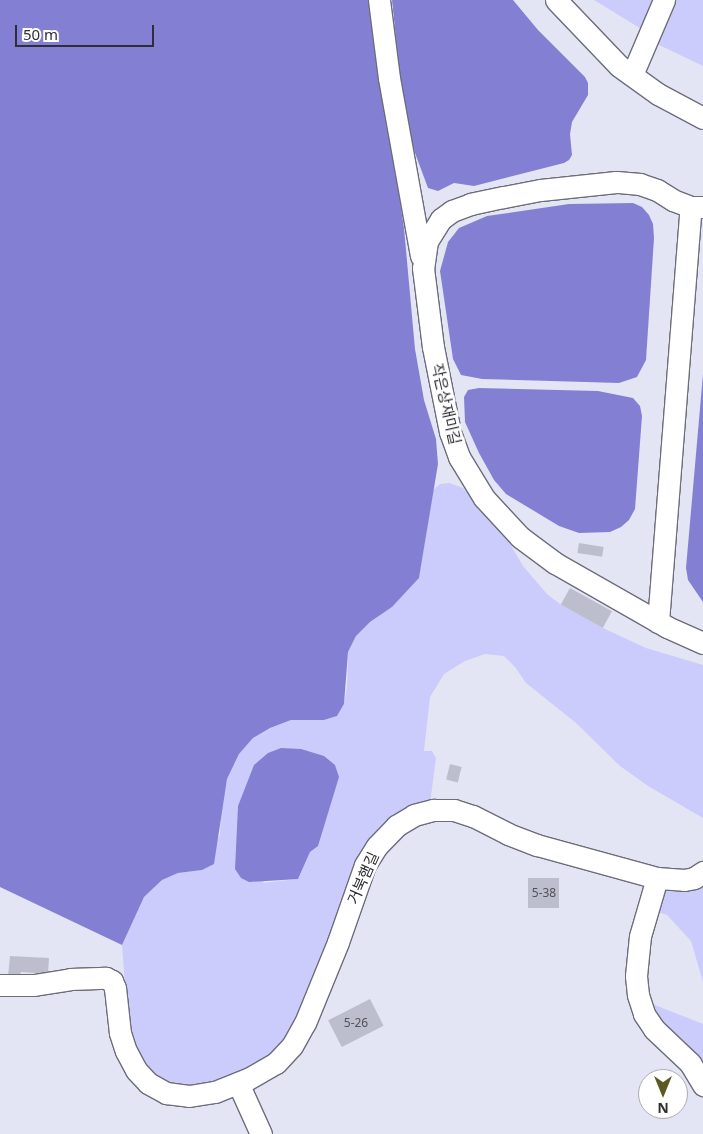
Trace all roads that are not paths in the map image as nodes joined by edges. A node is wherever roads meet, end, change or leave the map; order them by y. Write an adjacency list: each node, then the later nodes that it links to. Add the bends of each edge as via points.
1 (379, 0): 7 (lane, 작은상재미길)
2 (556, 0): 4 (lane, via 582,30)
3 (664, 0): 4 (lane)
4 (632, 75): 5 (lane, via 658,94)
5 (703, 117)
6 (697, 207): 7 (lane, 작은상재미길, via 640,184 616,182 540,190 472,204 446,215 432,229); 8 (lane, 작은상재미길)
7 (423, 268): 8 (lane, 작은상재미길, via 442,398 459,457 470,478 499,515 538,552)
8 (658, 622): 9 (lane, 작은상재미길)
9 (703, 643)
10 (703, 872): 11 (lane, 거북햄길, via 684,880)
11 (657, 878): 13 (lane, 거북햄길, via 537,845 454,810 433,810 414,815 396,826 365,865 338,942 305,1023 292,1046 276,1063); 14 (lane, via 640,936 636,976 638,995 644,1014 654,1028 690,1064)
12 (0, 985): 13 (lane, 거북햄길, via 106,978 115,988 120,1033 126,1051 136,1070 148,1083 166,1092 189,1096 215,1092)
13 (238, 1083): 15 (lane)
14 (703, 1085)
15 (261, 1134)

